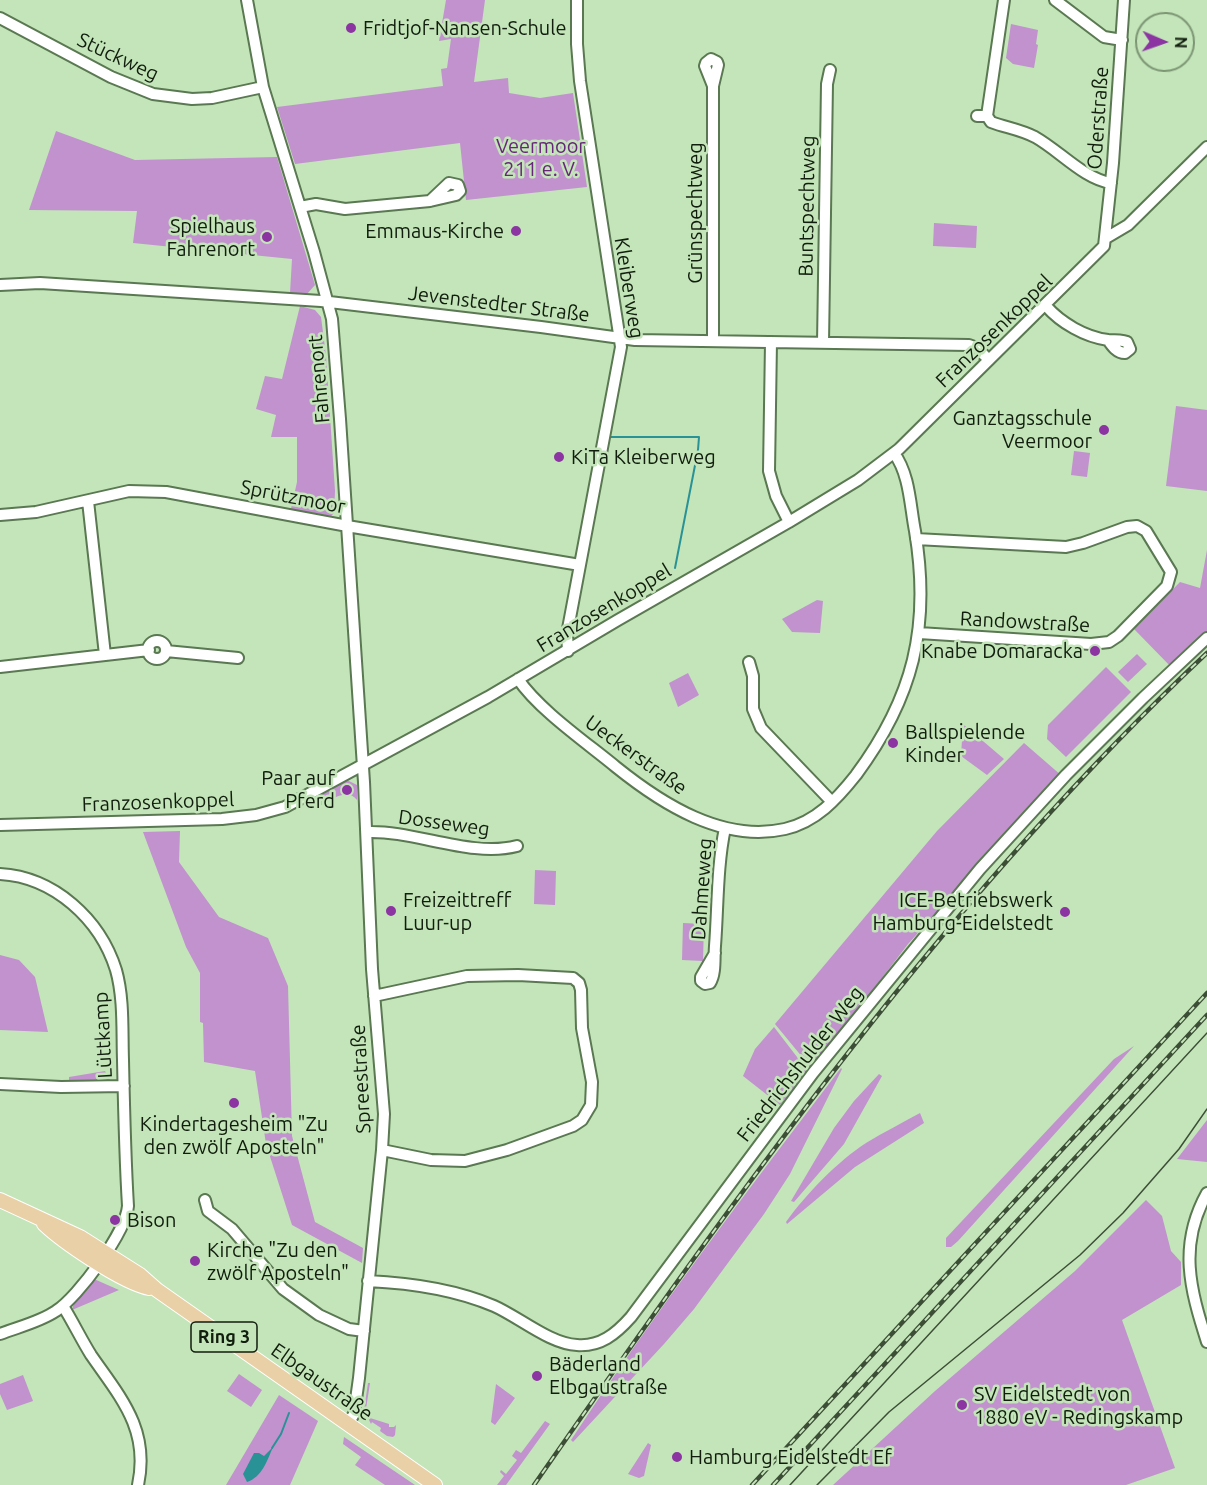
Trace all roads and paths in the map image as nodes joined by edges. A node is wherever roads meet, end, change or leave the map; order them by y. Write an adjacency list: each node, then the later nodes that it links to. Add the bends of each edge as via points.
1 (247, 0): 10 (street, Fahrenort)
2 (576, 0): 21 (street, Kleiberweg, via 580,81)
3 (1005, 0): 12 (street, via 982,116 1016,128 1050,146 1094,179)
4 (1055, 0): 7 (street, via 1104,37)
5 (1124, 0): 7 (street, Oderstraße)
6 (0, 18): 10 (street, Stückweg, via 111,78 153,94 212,98)
7 (1122, 40): 12 (street, Oderstraße)
8 (830, 70): 25 (street, Buntspechtweg)
9 (713, 86): 23 (street, Grünspechtweg)
10 (263, 87): 14 (street, Fahrenort)
11 (1207, 147): 16 (street, Franzosenkoppel)
12 (1111, 183): 15 (street, Oderstraße)
13 (430, 201): 14 (street, via 345,209 316,204)
14 (300, 207): 19 (street, Fahrenort)
15 (1108, 210): 16 (street, via 1117,219); 17 (street, Oderstraße)
16 (1131, 222): 17 (street, Franzosenkoppel)
17 (1107, 238): 20 (street, Franzosenkoppel, via 1102,249)
18 (0, 285): 19 (street, Jevenstedter Straße, via 59,284)
19 (328, 302): 21 (street, Jevenstedter Straße); 31 (street, Fahrenort)
20 (1046, 306): 22 (street, via 1066,323); 26 (street, Franzosenkoppel)
21 (619, 338): 23 (street, Jevenstedter Straße); 33 (street, Kleiberweg, via 621,347)
22 (1108, 340)
23 (713, 341): 24 (street, Jevenstedter Straße)
24 (771, 342): 25 (street, Jevenstedter Straße); 30 (street, via 769,471)
25 (823, 343): 26 (street, Jevenstedter Straße, via 969,345)
26 (989, 360): 27 (street, Franzosenkoppel)
27 (894, 453): 30 (street, Franzosenkoppel); 32 (street, Ueckerstraße, via 904,471)
28 (88, 501): 29 (street, Sprützmoor, via 27,514); 31 (street, Sprützmoor, via 129,491 166,492); 37 (street)
29 (0, 515)
30 (789, 522): 36 (street, Franzosenkoppel)
31 (346, 525): 33 (street, Sprützmoor); 42 (street, Fahrenort)
32 (916, 539): 34 (street, Ueckerstraße, via 921,586); 34 (street, Randowstraße, via 1066,547 1137,526 1146,531 1171,572 1167,586 1118,636 1104,643)
33 (580, 565): 36 (street, Kleiberweg, via 567,634)
34 (919, 633): 43 (street, Ueckerstraße, via 905,688 888,727 868,759)
35 (1207, 638): 58 (street, Friedrichshulder Weg, via 1074,767 980,869 813,1072 616,1333 595,1343 565,1344 472,1298 430,1288)
36 (568, 651): 41 (street, Franzosenkoppel)
37 (105, 656): 38 (street, via 149,650 157,659 166,651); 40 (street)
38 (238, 658)
39 (749, 662): 43 (street, via 753,709 760,728)
40 (0, 667)
41 (518, 679): 42 (street, Franzosenkoppel); 45 (street, Ueckerstraße, via 541,705 641,786 678,810)
42 (363, 765): 44 (street, Franzosenkoppel, via 285,807 249,817); 46 (street, Spreestraße)
43 (832, 802): 45 (street, Ueckerstraße, via 813,818 786,828 761,832)
44 (0, 825)
45 (724, 828): 49 (street, Dahmeweg)
46 (367, 832): 47 (street, Dosseweg, via 487,848); 50 (street, Spreestraße)
47 (517, 846)
48 (0, 874): 52 (street, Lüttkamp, via 51,889 86,917 100,936 118,979)
49 (715, 953)
50 (374, 996): 53 (street, Spreestraße, via 384,1113); 53 (street, via 467,976 573,978 581,990 582,1028 593,1090 589,1110 578,1123 484,1157 443,1162)
51 (0, 1084): 52 (street)
52 (124, 1086): 57 (street, Lüttkamp, via 128,1211)
53 (382, 1150): 58 (street, Spreestraße)
54 (1207, 1193): 62 (street, via 1195,1220 1188,1265)
55 (0, 1200): 57 (main road, Elbgaustraße / Ring 3, via 66,1229)
56 (205, 1200): 60 (street, via 208,1211 232,1229 290,1295 334,1323)
57 (102, 1258): 59 (street, Lüttkamp); 63 (main road, Elbgaustraße / Ring 3, via 135,1283 157,1290)
58 (369, 1281): 60 (street, Spreestraße)
59 (63, 1306): 61 (street, Lüttkamp); 64 (street, via 133,1418 141,1454)
60 (364, 1331): 63 (street, Spreestraße, via 356,1406)
61 (0, 1334)
62 (1207, 1342)
63 (348, 1424): 65 (main road, Elbgaustraße / Ring 3)
64 (138, 1485)
65 (433, 1485)

